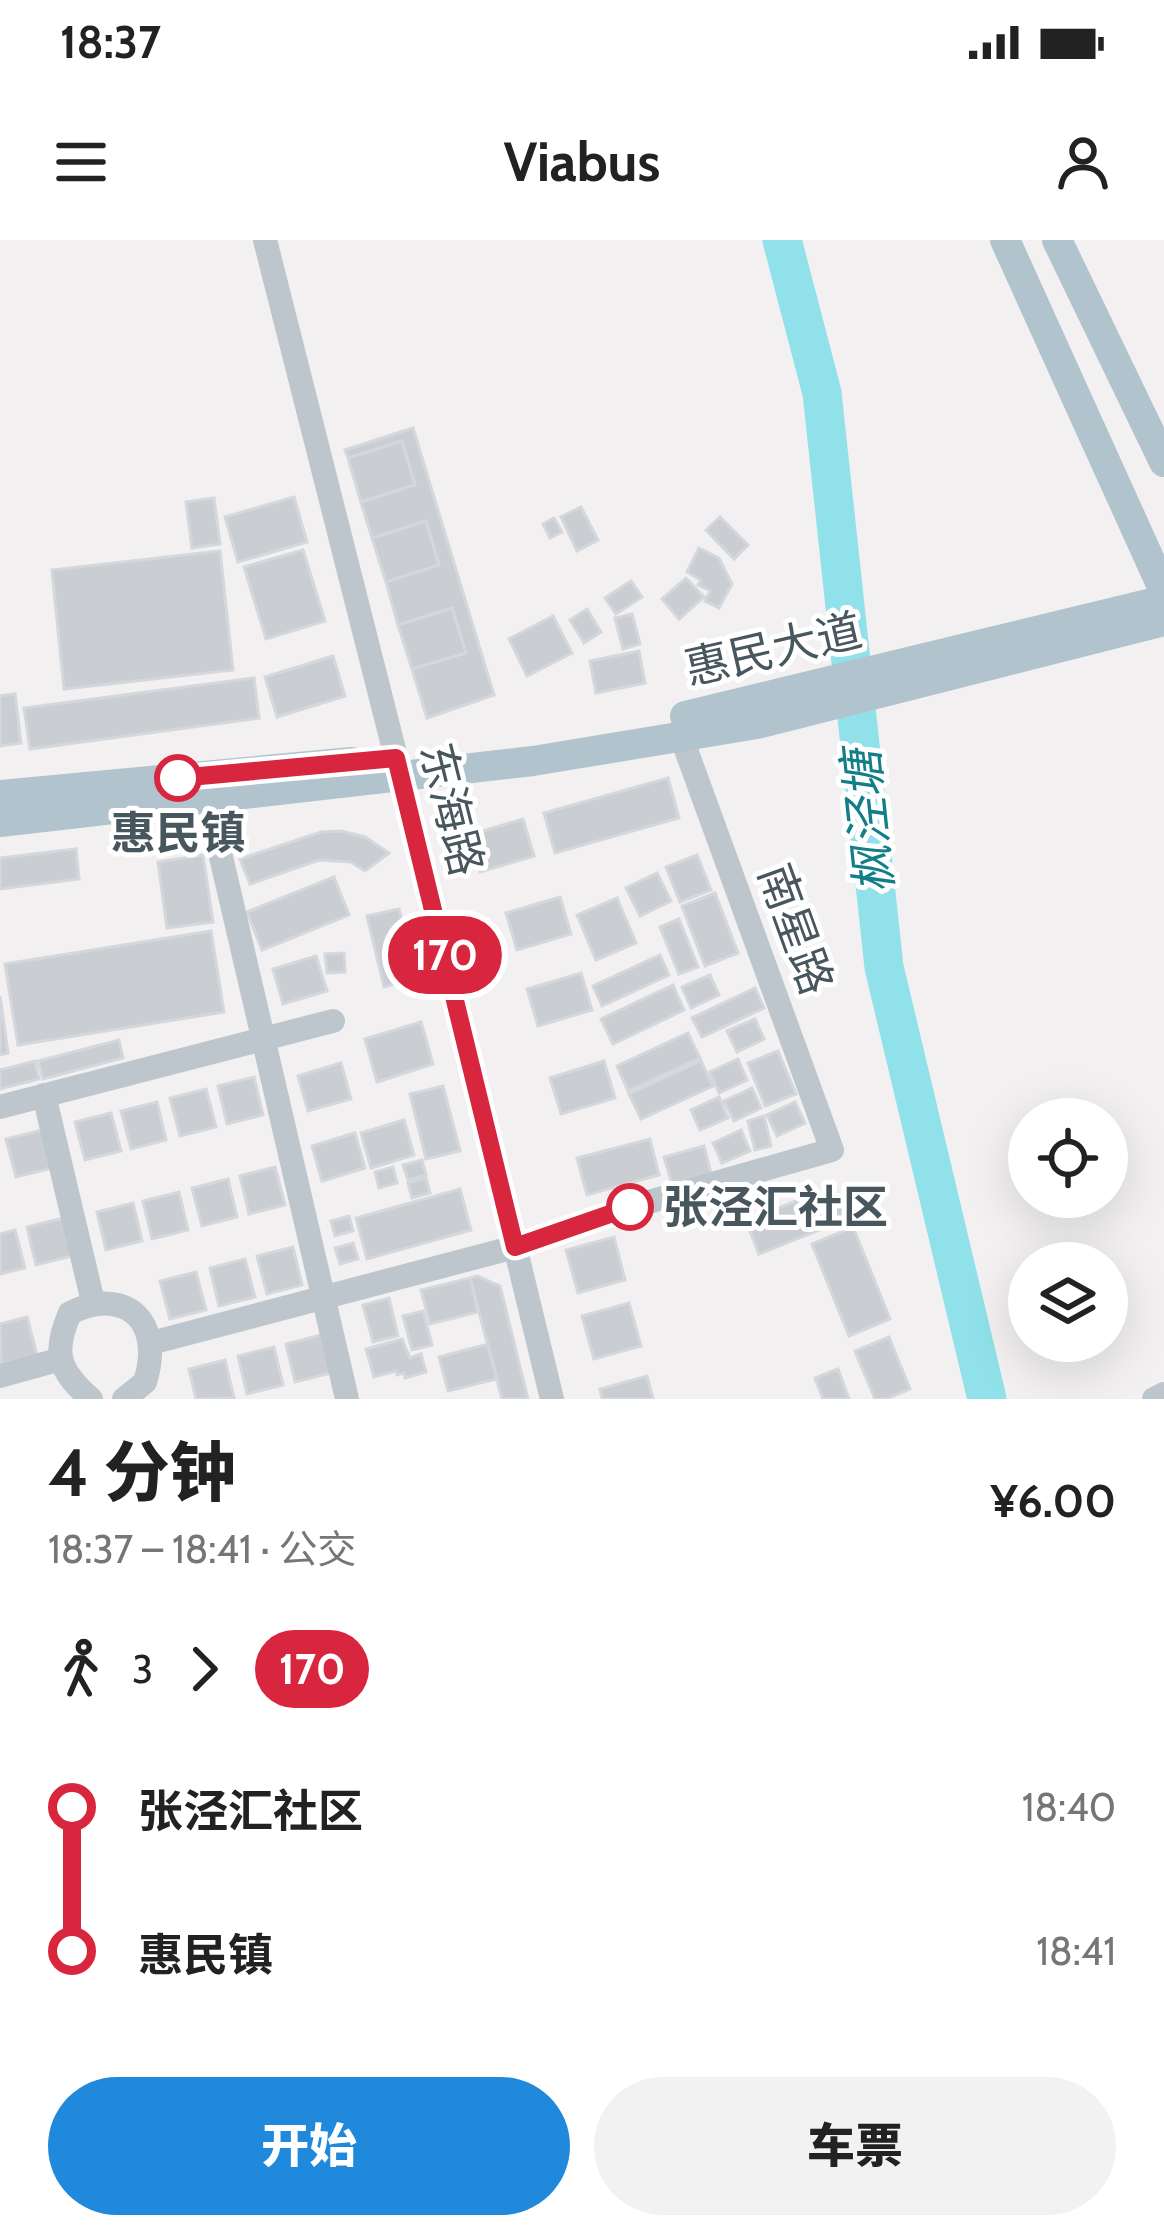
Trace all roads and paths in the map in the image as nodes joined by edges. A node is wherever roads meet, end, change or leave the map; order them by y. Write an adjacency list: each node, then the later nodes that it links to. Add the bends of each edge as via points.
1 (266, 240): 10 (street, 东海路)
2 (1005, 240): 5 (main road)
3 (1057, 240): 4 (main road)
4 (1164, 462)
5 (1164, 596): 7 (main road, 惠民大道)
6 (1164, 621): 7 (main road, 惠民大道)
7 (918, 673): 8 (main road, 惠民大道)
8 (756, 713): 9 (main road, 惠民大道); 10 (main road, 惠民大道)
9 (681, 736): 10 (main road, 惠民大道, via 533,761); 18 (street, 南星路, via 832,1150)
10 (399, 767): 11 (main road); 12 (main road); 18 (street, 东海路)
11 (0, 795)
12 (0, 822)
13 (218, 844): 15 (street)
14 (333, 1021): 15 (street)
15 (262, 1038): 16 (street); 19 (street)
16 (44, 1095): 17 (street); 20 (street)
17 (0, 1107)
18 (515, 1247): 19 (street); 28 (street, 东海路)
19 (322, 1298): 21 (street); 27 (street)
20 (93, 1302): 21 (street, via 127,1307); 22 (street, via 70,1313 59,1337)
21 (152, 1343): 26 (street, via 145,1382)
22 (61, 1359): 23 (street); 25 (street, via 70,1381)
23 (0, 1376)
24 (1164, 1394): 29 (street)
25 (92, 1399)
26 (124, 1399)
27 (347, 1399)
28 (552, 1399)
29 (1154, 1399)

